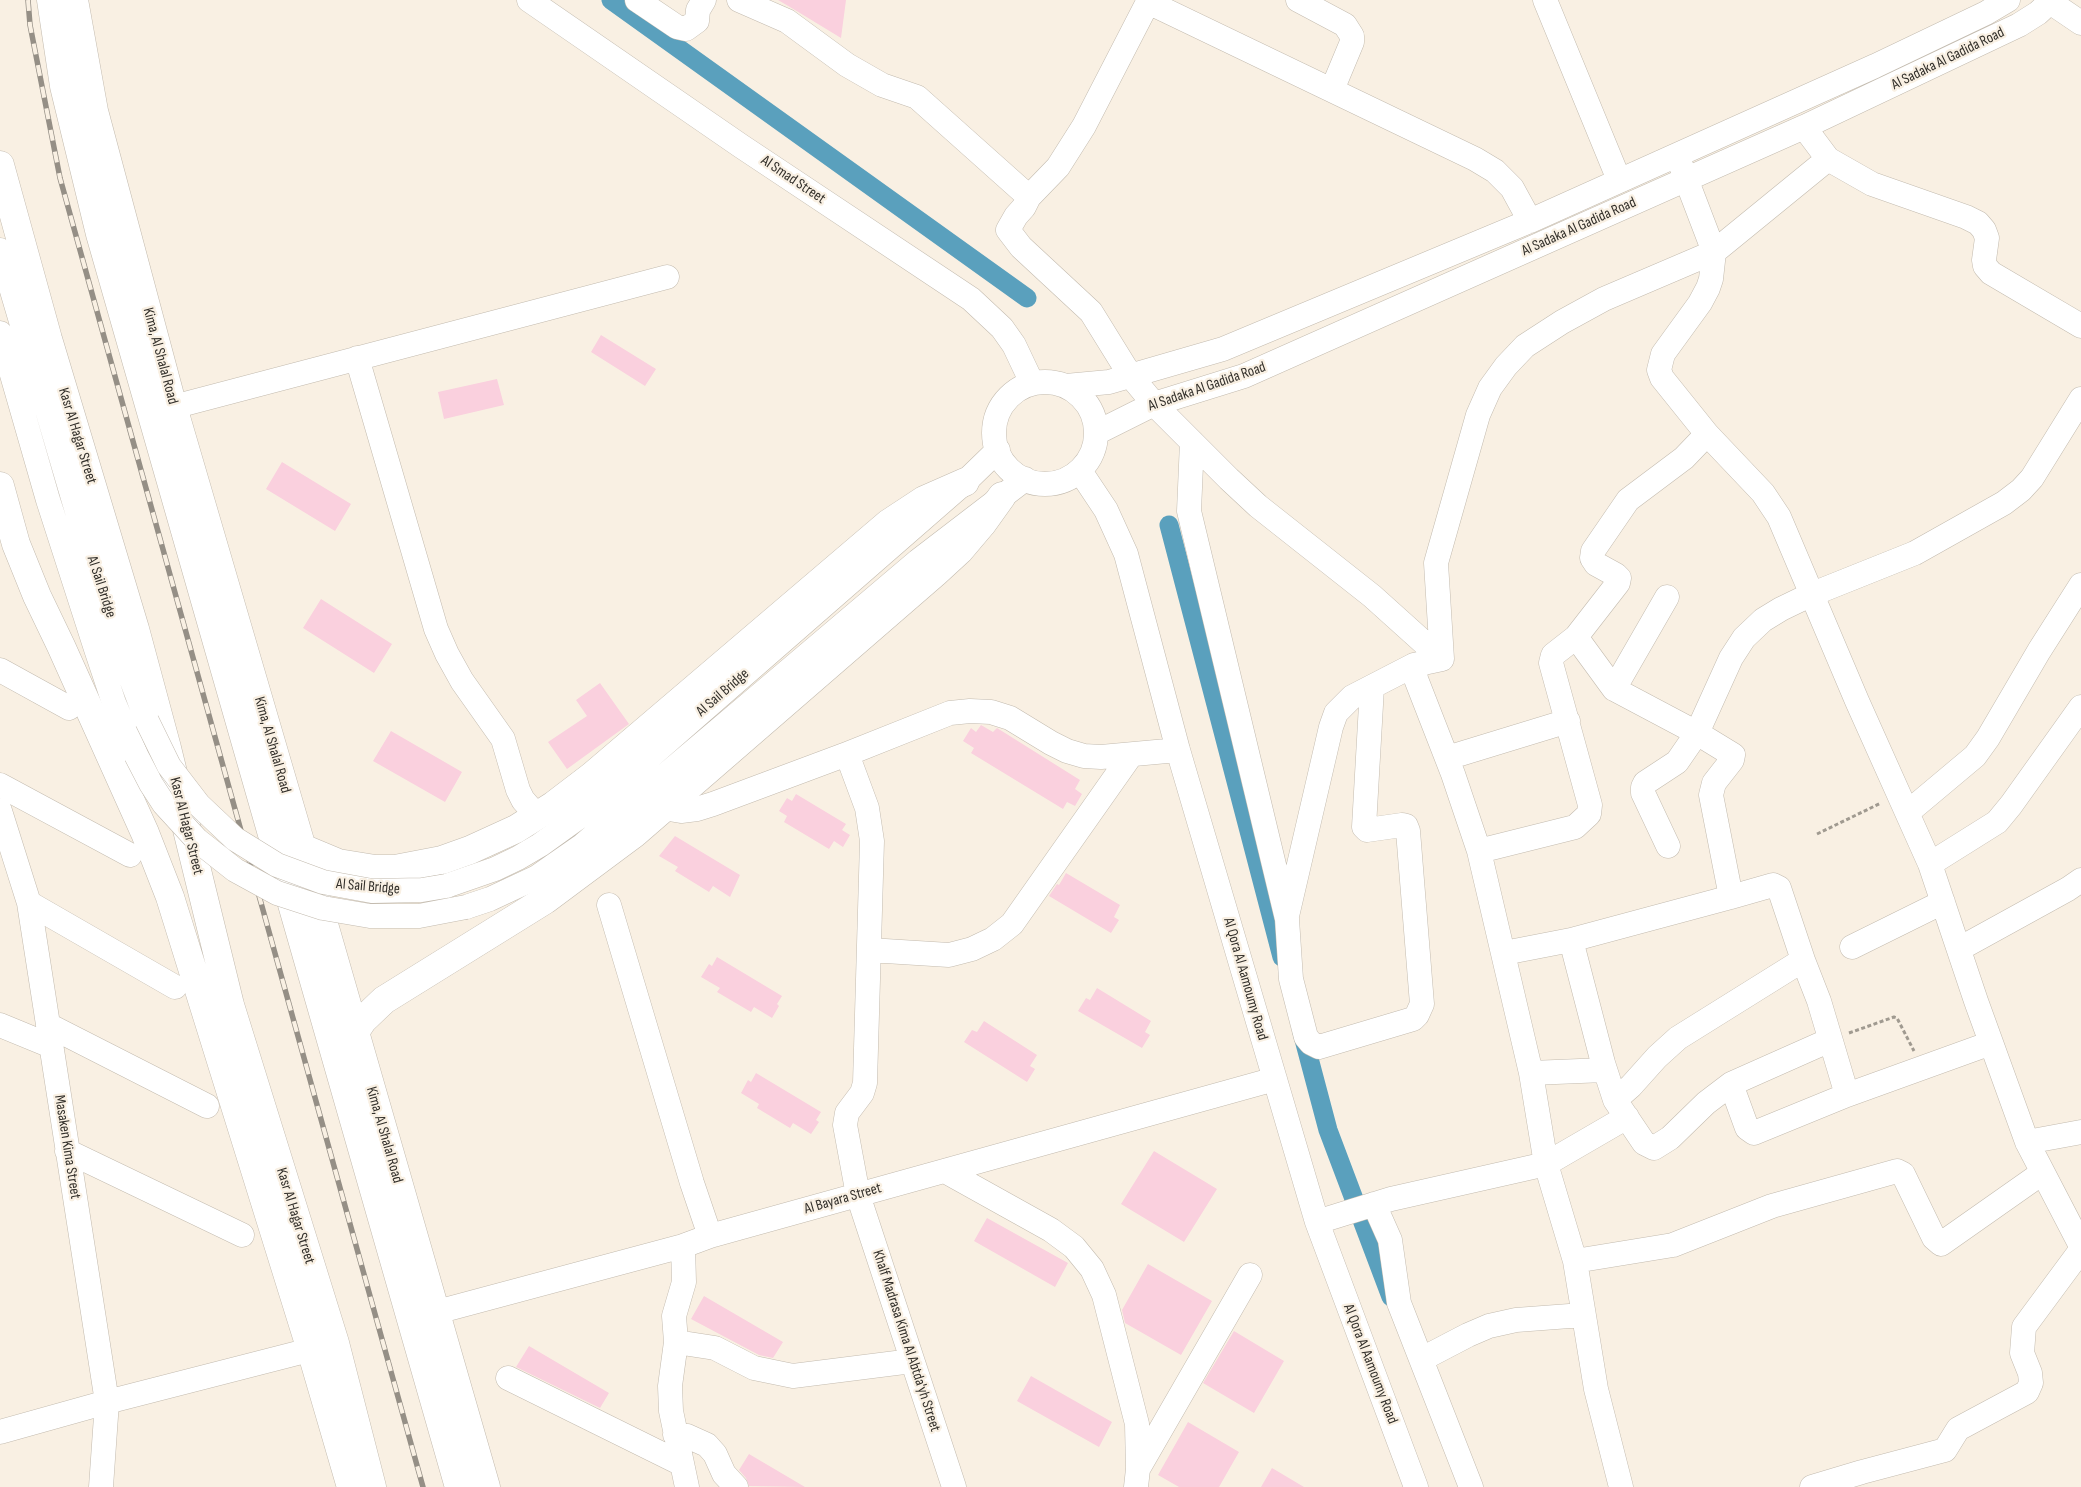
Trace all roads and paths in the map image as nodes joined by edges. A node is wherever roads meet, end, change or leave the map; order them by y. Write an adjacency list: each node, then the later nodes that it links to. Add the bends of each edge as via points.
1 (51, 0): 26 (main road, Kima, Al Shalal Road, via 64,86)
2 (74, 0): 26 (main road, Kima, Al Shalal Road)
3 (529, 0): 34 (street, Al Smad Street, via 971,299 1002,328)
4 (637, 0): 5 (street, via 676,27 686,29 697,22 698,10)
5 (704, 0)
6 (739, 0): 13 (street)
7 (1298, 0): 12 (street)
8 (1545, 0): 23 (street)
9 (2008, 0): 15 (street, Al Sadaka Al Gadida Road)
10 (1148, 1): 17 (street); 24 (street, via 1084,126 1058,167)
11 (2051, 1): 14 (street); 16 (street, Al Sadaka Al Gadida Road, via 2019,25)
12 (1329, 6): 17 (street, via 1352,36)
13 (788, 11): 24 (street, via 847,66 917,97)
14 (2081, 23)
15 (1875, 66): 16 (street); 19 (street, Al Sadaka Al Gadida Road)
16 (1888, 88): 18 (street, Al Sadaka Al Gadida Road)
17 (1332, 90): 25 (street, via 1496,171 1512,188)
18 (1804, 127): 20 (street); 22 (street, Al Sadaka Al Gadida Road)
19 (1677, 155): 22 (street); 23 (street, Al Sadaka Al Gadida Road)
20 (1828, 159): 28 (street); 30 (street, via 1872,184 1978,224 1987,238 1984,260 1991,273)
21 (0, 165): 120 (main road, Kasr Al Hagar Street, via 167,748 230,1005)
22 (1686, 179): 28 (street); 37 (street, Al Sadaka Al Gadida Road, via 1244,376)
23 (1620, 180): 25 (street, Al Sadaka Al Gadida Road)
24 (1029, 197): 33 (street, via 1008,230 1091,312)
25 (1530, 221): 33 (street, Al Sadaka Al Gadida Road, via 1223,349)
26 (112, 230): 38 (main road, Kima, Al Shalal Road); 117 (main road, Kima, Al Shalal Road)
27 (0, 250): 45 (street, Al Sail Bridge, bridge, via 86,542 147,722 169,766 198,806 235,839 277,865 324,882 372,891 446,886 518,858 546,841 590,809)
28 (1714, 252): 40 (street, via 1708,288 1663,354 1659,370); 52 (street, via 1604,299 1562,322 1525,346 1490,388 1478,416 1436,564)
29 (667, 277): 32 (street)
30 (2081, 326)
31 (0, 333): 47 (street, Al Sail Bridge, bridge, via 48,500 114,704 151,784 164,804 197,840 235,870 277,893 323,908 370,916 419,916 466,907 537,877 584,845 911,567)
32 (357, 358): 38 (street); 69 (street, via 436,629 462,681 503,739 518,790)
33 (1130, 375): 35 (street, Al Sadaka Al Gadida Road, via 1109,382); 37 (street)
34 (1032, 383): 35 (street); 42 (street, via 1017,390 997,417 994,434)
35 (1066, 386): 39 (street, via 1088,405)
36 (2081, 399): 49 (street, via 2032,478 2010,498 1915,553)
37 (1154, 404): 39 (street, Al Sadaka Al Gadida Road); 41 (street)
38 (173, 408): 72 (main road, Kima, Al Shalal Road)
39 (1096, 433): 43 (street, via 1089,460)
40 (1707, 434): 49 (street, via 1763,493 1779,517); 51 (street, via 1684,458 1628,500 1593,551 1592,558 1596,564 1616,575 1618,583)
41 (1192, 442): 52 (street, via 1258,506 1372,596); 81 (street, via 1189,511)
42 (998, 450): 44 (street, via 1013,472); 45 (street, Al Sail Bridge)
43 (1080, 470): 44 (street, via 1054,483); 61 (street, Al Qora Al Aamoumy Road, via 1106,510 1126,554)
44 (1025, 479): 47 (street, Al Sail Bridge)
45 (965, 482): 69 (main road, via 924,500 889,523 592,776)
46 (0, 486): 120 (main road, Kasr Al Hagar Street, via 16,544 37,596 145,833 170,897)
47 (1002, 496): 67 (main road, via 977,530 935,573)
48 (2081, 586): 66 (street, via 1974,756)
49 (1810, 595): 60 (street, via 1781,608 1744,638 1731,658); 66 (street)
50 (1666, 596): 56 (street)
51 (1576, 637): 56 (street); 59 (street, via 1553,655 1551,663)
52 (1442, 659): 53 (street)
53 (1414, 665): 55 (street); 64 (street)
54 (0, 670): 58 (street)
55 (1372, 687): 81 (street, via 1344,703 1336,713); 81 (street, via 1364,826 1367,830 1402,825 1408,831 1422,1004 1417,1015 1319,1047 1311,1043 1306,1037 1292,979)
56 (1614, 689): 60 (street)
57 (2081, 707): 75 (street, via 1997,822)
58 (69, 708)
59 (1568, 721): 64 (street); 73 (street, via 1590,806 1589,814 1575,826)
60 (1697, 733): 71 (street, via 1677,762 1643,787); 77 (street, via 1733,755 1714,783 1711,795)
61 (1178, 750): 63 (street); 97 (street, Al Qora Al Aamoumy Road)
62 (847, 754): 63 (street, via 950,713 970,710 1010,718 1051,743 1084,756); 67 (street, via 697,809); 85 (street, Khalf Madrasa Kima Al Abtda'yh Street, via 867,808 872,841)
63 (1131, 755): 85 (street, via 1012,924 1000,934 972,949 949,955)
64 (1447, 758): 73 (street)
65 (0, 785): 74 (street)
66 (1902, 803): 70 (path); 75 (street)
67 (663, 808): 90 (main road, via 621,845 552,895 384,1000)
68 (0, 811): 79 (street, Masaken Kima Street)
69 (538, 816): 72 (main road, via 470,850 414,866 356,867)
70 (1816, 834)
71 (1668, 846)
72 (302, 848): 90 (main road, Kima, Al Shalal Road)
73 (1479, 851): 86 (street)
74 (130, 855)
75 (1930, 864): 78 (street)
76 (2081, 880): 84 (street)
77 (1731, 897): 82 (street); 87 (street, via 1773,885 1779,888)
78 (1943, 902): 83 (street); 84 (street)
79 (28, 903): 88 (street); 91 (street, Masaken Kima Street)
80 (609, 905): 112 (street)
81 (1286, 919)
82 (1571, 940): 86 (street); 95 (street)
83 (1852, 948)
84 (1960, 948): 93 (street)
85 (869, 950): 108 (street, Khalf Madrasa Kima Al Abtda'yh Street, via 865,1083 862,1093 847,1113 845,1125)
86 (1504, 953): 96 (street)
87 (1803, 960): 92 (street); 101 (street, via 1678,1038 1631,1086)
88 (175, 987)
89 (0, 1025): 91 (street)
90 (355, 1032): 117 (main road, Kima, Al Shalal Road)
91 (49, 1036): 100 (street); 104 (street, Masaken Kima Street)
92 (1830, 1040): 94 (path, via 1894,1017); 98 (street); 99 (street)
93 (1991, 1043): 94 (street); 103 (street)
94 (1922, 1067): 99 (street)
95 (1605, 1070): 96 (street); 101 (street)
96 (1531, 1074): 105 (street)
97 (1275, 1079): 106 (street, Al Bayara Street); 110 (street, Al Qora Al Aamoumy Road)
98 (1731, 1084): 99 (street, via 1747,1128 1754,1133); 101 (street, via 1670,1138 1654,1148 1644,1143)
99 (1846, 1095)
100 (208, 1106)
101 (1621, 1109): 105 (street)
102 (2081, 1132): 103 (street)
103 (2026, 1142): 107 (street)
104 (67, 1151): 111 (street); 124 (street, Masaken Kima Street)
105 (1546, 1164): 109 (street); 115 (street)
106 (946, 1171): 108 (street, Al Bayara Street); 128 (street, via 1051,1230 1074,1246 1092,1269 1104,1295 1137,1424)
107 (2042, 1173): 114 (street); 115 (street, via 1941,1244 1934,1238 1903,1174 1897,1171 1772,1206 1673,1245)
108 (858, 1195): 112 (street, Al Bayara Street); 122 (street, Khalf Madrasa Kima Al Abtda'yh Street)
109 (1371, 1205): 110 (street); 121 (street, via 1390,1240 1399,1303)
110 (1322, 1221): 137 (street, Al Qora Al Aamoumy Road)
111 (242, 1234)
112 (710, 1236): 113 (street, Al Bayara Street)
113 (683, 1246): 117 (street, Al Bayara Street); 119 (street, via 684,1282 674,1316)
114 (2081, 1248): 140 (street, via 2024,1327 2022,1353 2031,1383 2027,1392 1958,1429 1945,1450)
115 (1575, 1261): 118 (street)
116 (1250, 1275): 128 (street)
117 (423, 1315): 132 (main road, Kima, Al Shalal Road); 133 (main road, Kima, Al Shalal Road)
118 (1583, 1315): 121 (street, via 1516,1320 1489,1326); 139 (street, via 1596,1389)
119 (676, 1342): 122 (street, via 715,1348 754,1368 793,1376); 126 (street, via 670,1386)
120 (323, 1347): 124 (street); 130 (main road, Kasr Al Hagar Street); 131 (main road, Kasr Al Hagar Street)
121 (1422, 1359): 138 (street)
122 (912, 1361): 136 (street, Khalf Madrasa Kima Al Abtda'yh Street)
123 (508, 1378): 127 (street)
124 (107, 1402): 125 (street); 129 (street, Masaken Kima Street)
125 (0, 1432)
126 (675, 1435): 127 (street); 135 (street, via 707,1445)
127 (682, 1464): 134 (street)
128 (1137, 1478)
129 (101, 1487)
130 (351, 1487)
131 (372, 1487)
132 (459, 1487)
133 (486, 1487)
134 (687, 1487)
135 (736, 1487)
136 (954, 1487)
137 (1416, 1487)
138 (1471, 1487)
139 (1621, 1487)
140 (1812, 1487)

